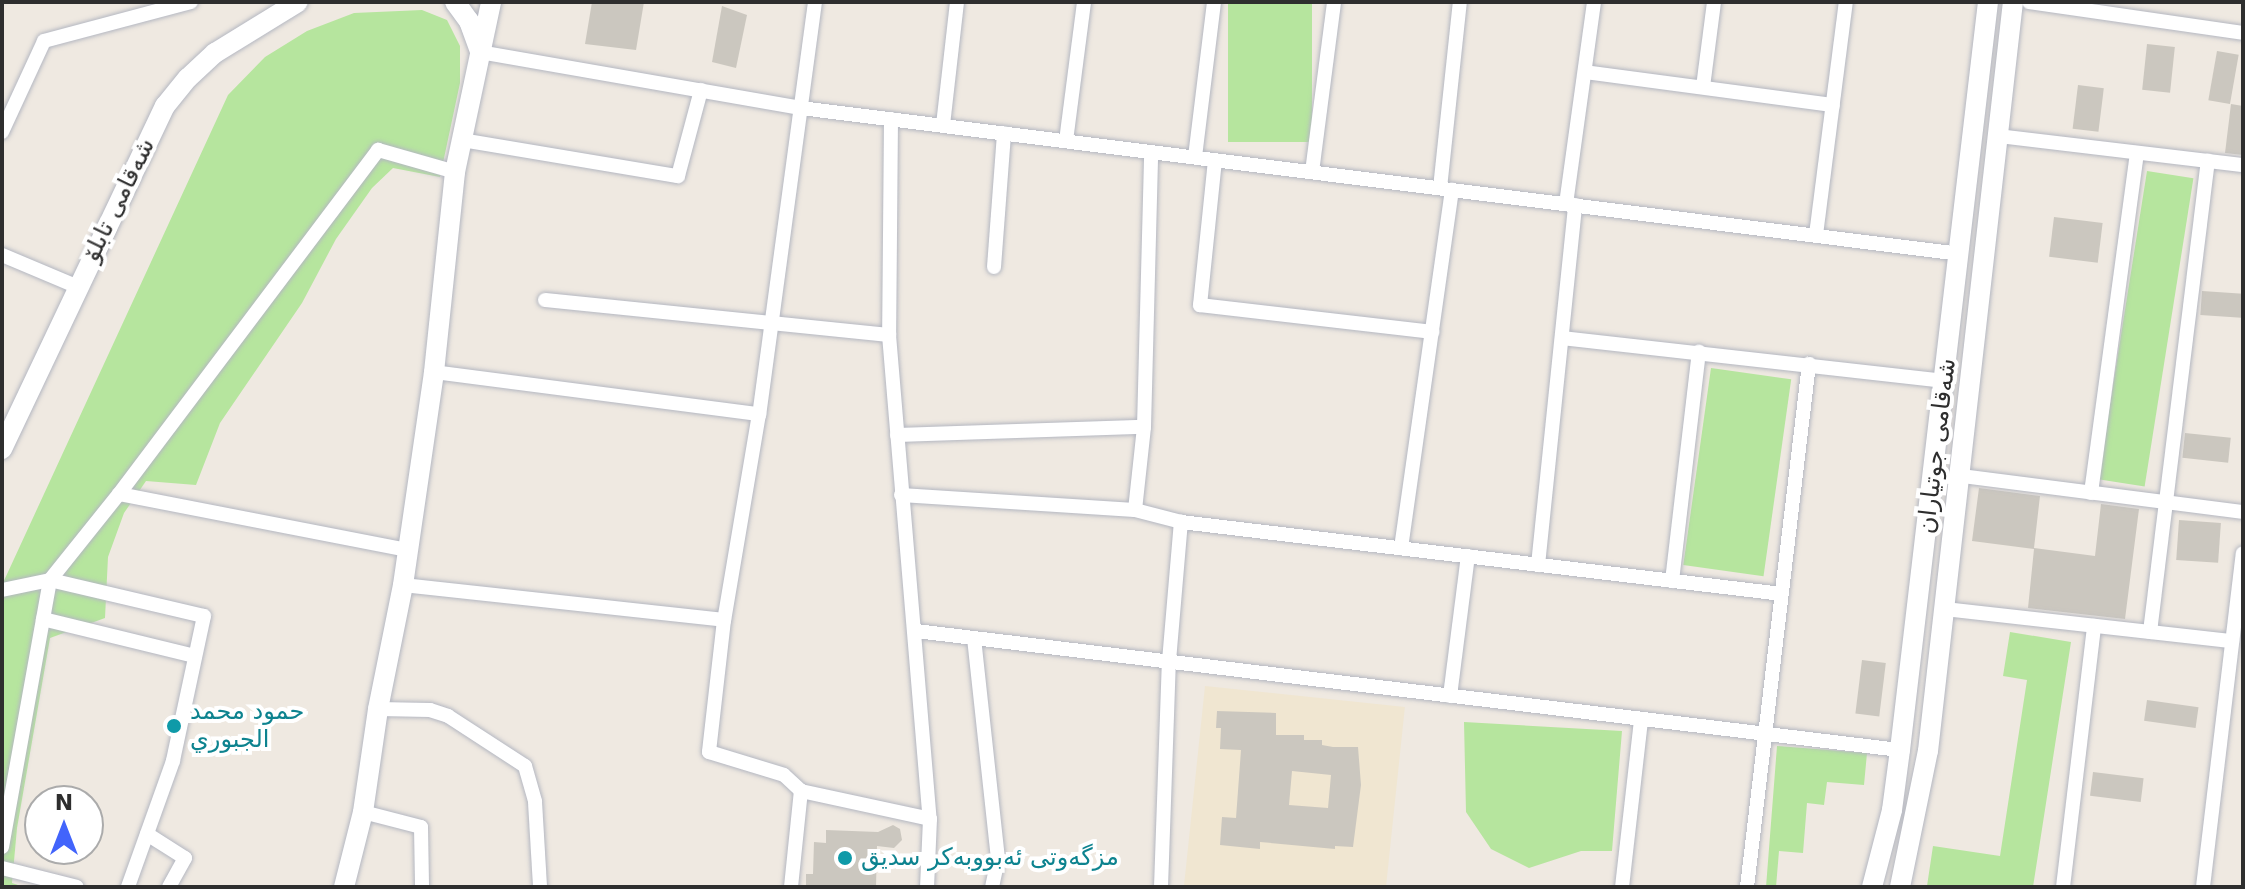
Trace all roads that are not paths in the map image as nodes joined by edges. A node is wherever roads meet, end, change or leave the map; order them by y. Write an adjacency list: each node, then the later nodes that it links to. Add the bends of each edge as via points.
1 (191, 2): 27 (street, via 44,41)
2 (298, 2): 46 (main road, شەقامی تابلۆ, via 215,53 165,106)
3 (455, 2): 19 (main road, via 469,21)
4 (463, 2): 5 (main road)
5 (488, 2): 19 (main road)
6 (815, 2): 24 (street)
7 (957, 2): 26 (street)
8 (1084, 2): 31 (street)
9 (1214, 2): 34 (street)
10 (1334, 2): 39 (street)
11 (1460, 2): 40 (street)
12 (1594, 2): 20 (street)
13 (1714, 2): 21 (street)
14 (1846, 2): 23 (street)
15 (1988, 2): 43 (main road, شەقامی جوتیاران)
16 (2013, 2): 29 (main road, شەقامی جوتیاران)
17 (2029, 2): 18 (street)
18 (2243, 33)
19 (480, 52): 22 (street); 30 (main road)
20 (1585, 72): 21 (street); 41 (street)
21 (1703, 87): 23 (street)
22 (701, 90): 24 (street); 30 (street, via 678,176)
23 (1833, 105): 42 (street)
24 (801, 108): 25 (street); 48 (street)
25 (891, 119): 26 (street); 50 (street)
26 (943, 125): 28 (street)
27 (2, 132)
28 (1004, 133): 31 (street); 45 (street)
29 (1998, 136): 33 (street); 60 (main road, شەقامی جوتیاران)
30 (462, 140): 38 (main road)
31 (1066, 141): 32 (street)
32 (1151, 152): 34 (street); 57 (street)
33 (2137, 153): 36 (street); 61 (street)
34 (1195, 157): 35 (street)
35 (1215, 160): 39 (street); 49 (street, via 1200,305)
36 (2208, 161): 37 (street); 64 (street)
37 (2243, 165)
38 (455, 172): 54 (main road); 62 (street, via 378,150)
39 (1312, 172): 40 (street)
40 (1446, 189): 41 (street); 49 (street)
41 (1571, 204): 42 (street); 51 (street)
42 (1816, 235): 43 (street)
43 (1960, 254): 55 (main road, شەقامی جوتیاران)
44 (2, 255): 46 (street)
45 (994, 267)
46 (78, 287): 59 (main road, شەقامی تابلۆ)
47 (545, 300): 48 (street)
48 (771, 324): 50 (street); 56 (street)
49 (1432, 332): 68 (street)
50 (889, 335): 58 (street)
51 (1562, 338): 52 (street); 72 (street)
52 (1699, 352): 53 (street); 74 (street)
53 (1809, 364): 55 (street); 77 (street)
54 (434, 372): 56 (street); 69 (main road)
55 (1945, 381): 92 (main road, شەقامی جوتیاران)
56 (759, 414): 80 (street)
57 (1144, 427): 58 (street); 65 (street)
58 (897, 435): 63 (street)
59 (2, 449)
60 (1962, 476): 61 (street); 78 (main road, شەقامی جوتیاران)
61 (2091, 493): 64 (street)
62 (119, 494): 69 (street); 73 (street)
63 (901, 495): 65 (street); 82 (street)
64 (2165, 502): 66 (street); 83 (street)
65 (1135, 510): 67 (street)
66 (2243, 512)
67 (1181, 522): 68 (street); 87 (street)
68 (1401, 548): 71 (street)
69 (408, 550): 75 (main road)
70 (2243, 553): 85 (street)
71 (1468, 556): 72 (street); 88 (street)
72 (1538, 565): 74 (street)
73 (50, 580): 76 (street); 79 (street); 86 (street, via 204,616)
74 (1672, 581): 77 (street)
75 (403, 585): 80 (street); 89 (main road)
76 (2, 590)
77 (1782, 594): 91 (street)
78 (1945, 609): 81 (street); 96 (main road, شەقامی جوتیاران)
79 (43, 619): 86 (street); 99 (street)
80 (724, 620): 93 (street, via 709,752 784,775)
81 (2094, 626): 83 (street); 115 (street)
82 (916, 631): 84 (street); 97 (street)
83 (2150, 632): 85 (street)
84 (974, 638): 87 (street); 109 (street, via 998,859)
85 (2232, 641): 116 (street)
86 (195, 656): 98 (street, via 173,761)
87 (1169, 661): 88 (street); 110 (street)
88 (1450, 696): 90 (street)
89 (378, 709): 95 (main road); 106 (street, via 430,710 448,716 525,766 535,802)
90 (1641, 719): 91 (street); 111 (street)
91 (1766, 734): 92 (street); 112 (street)
92 (1900, 750): 94 (main road, شەقامی جوتیاران)
93 (801, 791): 97 (street); 107 (street)
94 (1892, 810): 96 (main road); 113 (main road, شەقامی جوتیاران)
95 (363, 812): 104 (main road); 105 (street, via 421,827)
96 (1918, 812): 114 (main road, شەقامی جوتیاران)
97 (930, 819): 108 (street)
98 (147, 834): 102 (street); 103 (street, via 185,858)
99 (2, 847)
100 (2, 868): 101 (street)
101 (77, 887)
102 (128, 887)
103 (169, 887)
104 (344, 887)
105 (422, 887)
106 (540, 887)
107 (791, 887)
108 (927, 887)
109 (992, 887)
110 (1161, 887)
111 (1622, 887)
112 (1747, 887)
113 (1872, 887)
114 (1900, 887)
115 (2063, 887)
116 (2203, 887)

